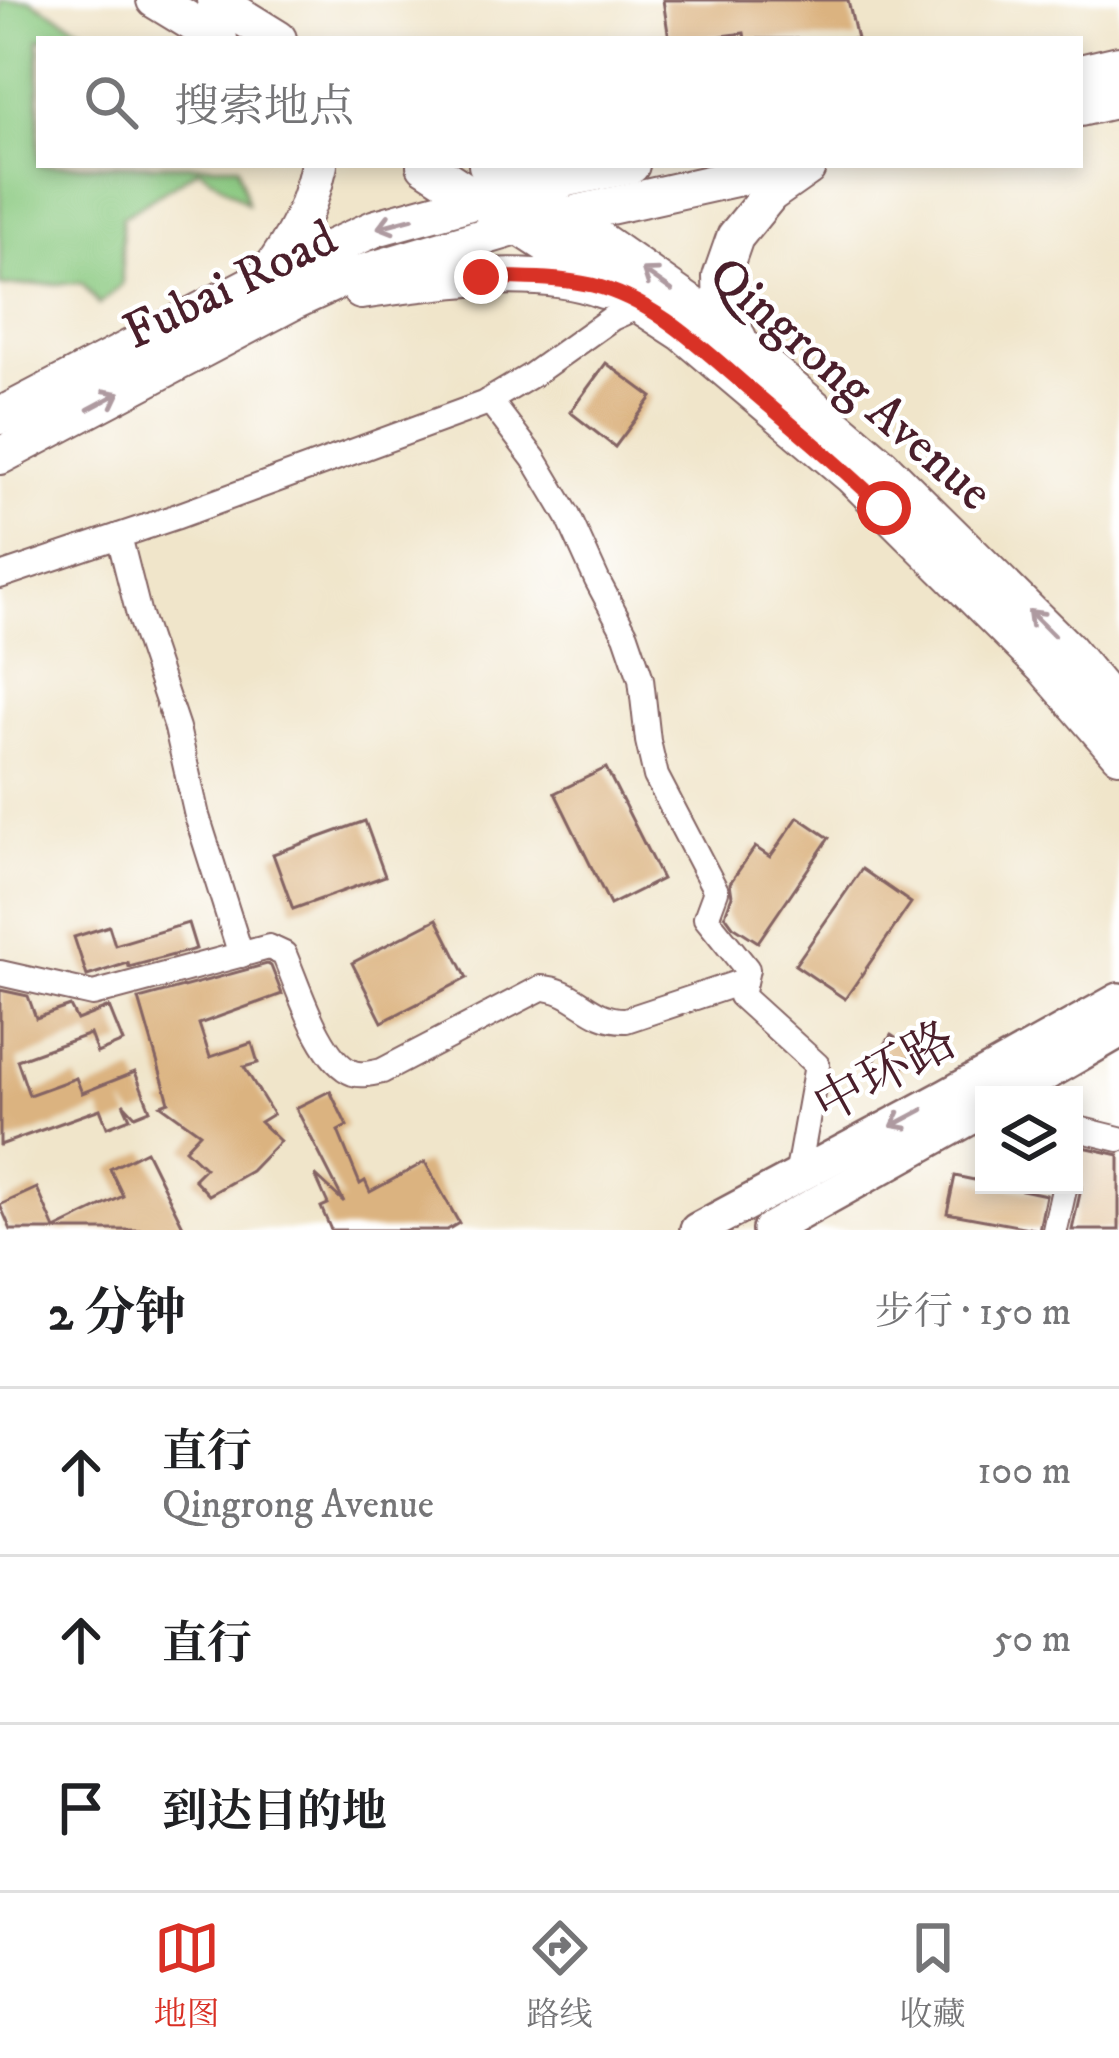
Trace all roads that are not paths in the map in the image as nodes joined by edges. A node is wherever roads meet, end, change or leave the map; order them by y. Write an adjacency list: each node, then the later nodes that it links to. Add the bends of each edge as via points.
1 (155, 0): 3 (main road)
2 (215, 0): 4 (main road)
3 (214, 36)
4 (273, 36)
5 (1119, 64): 6 (main road)
6 (1083, 72)
7 (1119, 99): 8 (main road)
8 (1083, 106)
9 (318, 168): 18 (main road)
10 (435, 168): 14 (main road, Qingrong Avenue)
11 (616, 168): 15 (main road, Fubai Road)
12 (780, 168): 16 (main road, Fubai Road)
13 (809, 168): 20 (main road, via 770,194 735,237 721,277 722,312)
14 (484, 182): 15 (main road, Fubai Road); 17 (main road, Qingrong Avenue); 18 (main road, Fubai Road, one-way to 18, via 376,228)
15 (524, 187): 16 (main road, Qingrong Avenue)
16 (563, 215): 17 (main road, Fubai Road); 20 (main road, Qingrong Avenue, one-way to 16)
17 (520, 226): 18 (main road, Fubai Road); 19 (main road, Qingrong Avenue)
18 (279, 290): 19 (main road, via 542,278); 22 (main road, Fubai Road); 23 (main road, Fubai Road, one-way to 18)
19 (640, 304): 21 (street); 27 (main road, Qingrong Avenue, via 852,476 1044,667)
20 (742, 346): 26 (main road, Qingrong Avenue, one-way to 20, via 881,466)
21 (490, 400): 24 (street); 30 (street, via 568,516 626,634 656,776 716,891 706,918 747,969)
22 (0, 416)
23 (0, 456)
24 (119, 536): 25 (street); 28 (street)
25 (0, 576)
26 (1119, 711)
27 (1119, 754)
28 (241, 955): 29 (street, via 93,994); 30 (street, via 268,947 284,954 322,1041 357,1075 382,1071 541,988 608,1021)
29 (0, 973)
30 (744, 981): 37 (street, via 741,996 817,1065)
31 (1119, 1000): 37 (street, 中环路, one-way to 37)
32 (1119, 1031): 33 (street, 中环路)
33 (1024, 1086)
34 (975, 1115): 39 (street, 中环路)
35 (1083, 1135): 36 (street)
36 (1119, 1139)
37 (797, 1177): 40 (street, 中环路)
38 (1063, 1194): 41 (street)
39 (779, 1227)
40 (697, 1230)
41 (1055, 1230)

